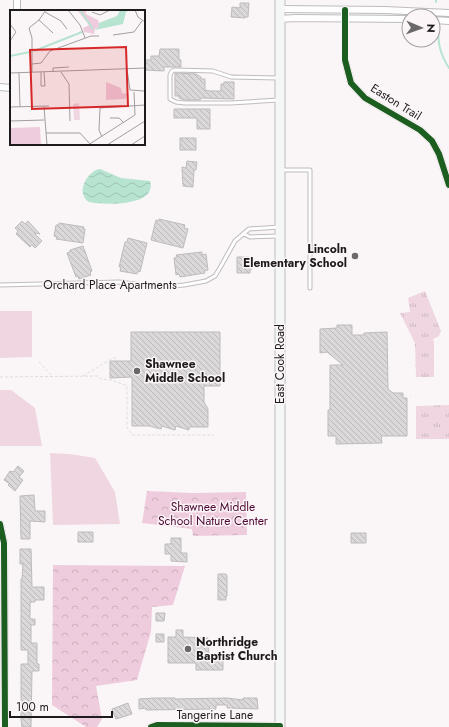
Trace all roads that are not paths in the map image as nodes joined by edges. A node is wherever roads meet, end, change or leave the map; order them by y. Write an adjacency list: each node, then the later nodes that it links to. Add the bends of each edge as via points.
1 (280, 5): 2 (street); 5 (main road, East Cook Road)
2 (345, 10): 3 (street); 4 (street, Easton Trail)
3 (449, 13)
4 (345, 18): 5 (street); 6 (street); 10 (street, Easton Trail, via 345,60 351,83 365,98 420,130 432,141)
5 (280, 19): 7 (main road, East Cook Road)
6 (401, 19)
7 (280, 78): 8 (main road, East Cook Road); 8 (lane, via 232,77 213,71 174,70 170,75 170,99 176,102 231,103)
8 (280, 100): 9 (main road, East Cook Road)
9 (280, 170): 11 (main road, East Cook Road); 14 (lane, via 310,170)
10 (449, 185)
11 (280, 232): 12 (lane, via 250,236); 12 (lane, via 249,229); 16 (main road, East Cook Road)
12 (244, 234): 13 (lane, Orchard Place Apartments, via 235,241 215,276 206,281 158,287 119,282)
13 (0, 285)
14 (310, 288)
15 (0, 524): 17 (street, via 4,543)
16 (280, 726): 18 (street, Tangerine Lane)
17 (5, 727)
18 (151, 727)

